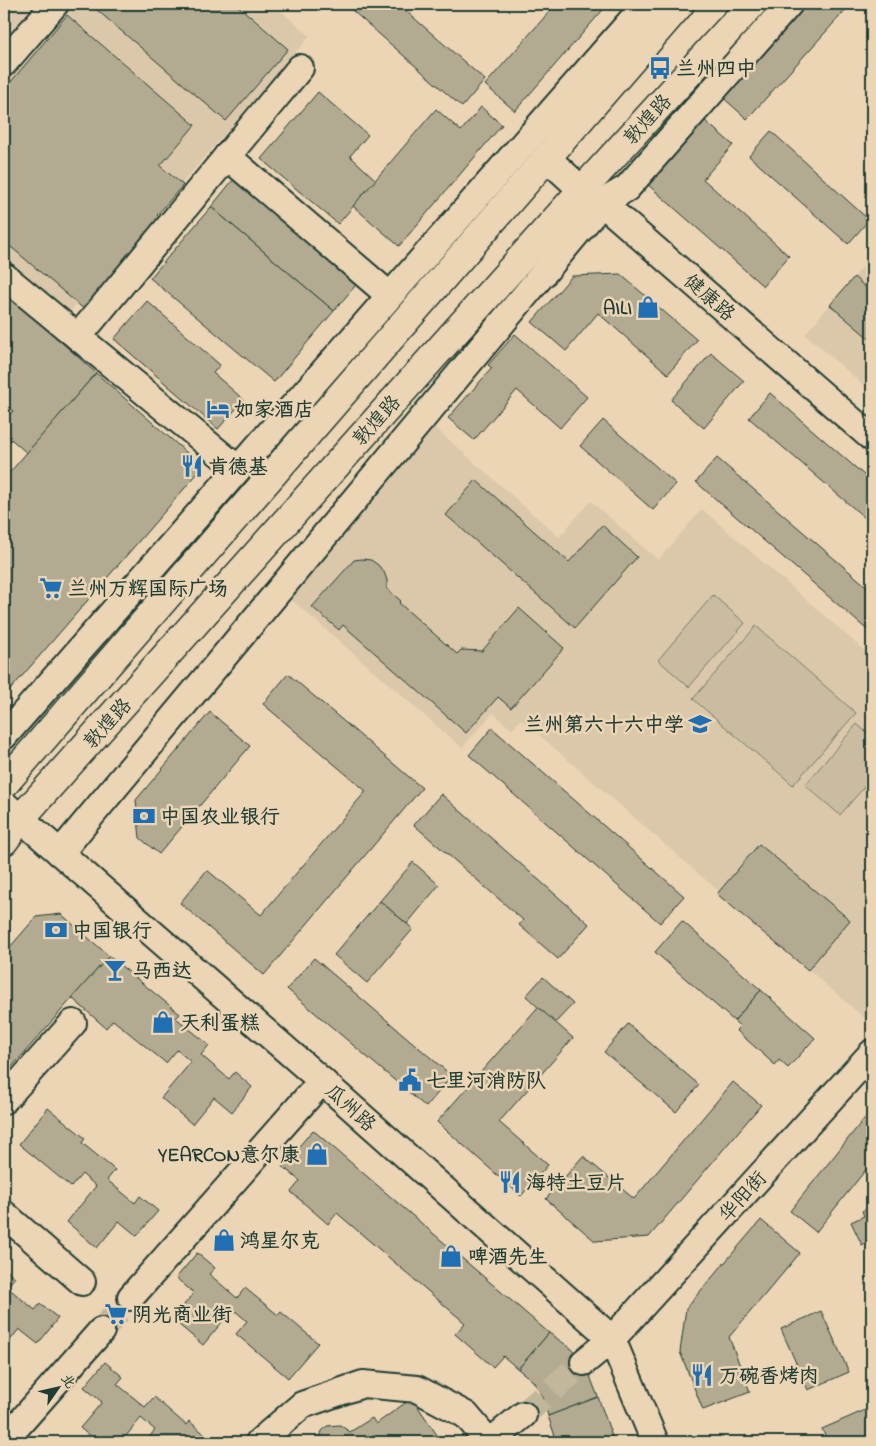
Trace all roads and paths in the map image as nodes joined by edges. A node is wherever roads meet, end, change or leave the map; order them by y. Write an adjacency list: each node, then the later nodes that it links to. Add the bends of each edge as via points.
1 (55, 4): 6 (street)
2 (646, 4): 12 (street)
3 (680, 4): 9 (main road, 敦煌路)
4 (752, 4): 10 (main road, 敦煌路)
5 (789, 4): 10 (street, via 626,188)
6 (4, 64)
7 (300, 68): 8 (street)
8 (227, 156): 12 (street); 13 (street)
9 (547, 158): 10 (street, 健康路); 17 (main road, 敦煌路)
10 (592, 196): 14 (street, 健康路); 18 (main road, 敦煌路); 20 (street)
11 (4, 276): 13 (street)
12 (390, 295): 15 (street)
13 (78, 337): 15 (street)
14 (872, 438)
15 (237, 468): 16 (street)
16 (4, 736)
17 (4, 784)
18 (13, 811): 19 (main road, 敦煌路); 20 (street, 瓜州路)
19 (4, 841)
20 (60, 853): 23 (street, 瓜州路)
21 (73, 1023): 24 (street)
22 (872, 1053): 29 (street, 华阳街)
23 (322, 1081): 27 (street); 29 (street, 瓜州路)
24 (4, 1100)
25 (4, 1214): 26 (street)
26 (82, 1282)
27 (131, 1297)
28 (101, 1331): 32 (street)
29 (612, 1339): 30 (street, 华阳街); 35 (street, 瓜州路)
30 (584, 1362)
31 (523, 1415): 34 (street)
32 (4, 1441)
33 (259, 1442): 34 (street, via 302,1405 363,1384 417,1389 466,1414)
34 (490, 1442)
35 (655, 1442)

